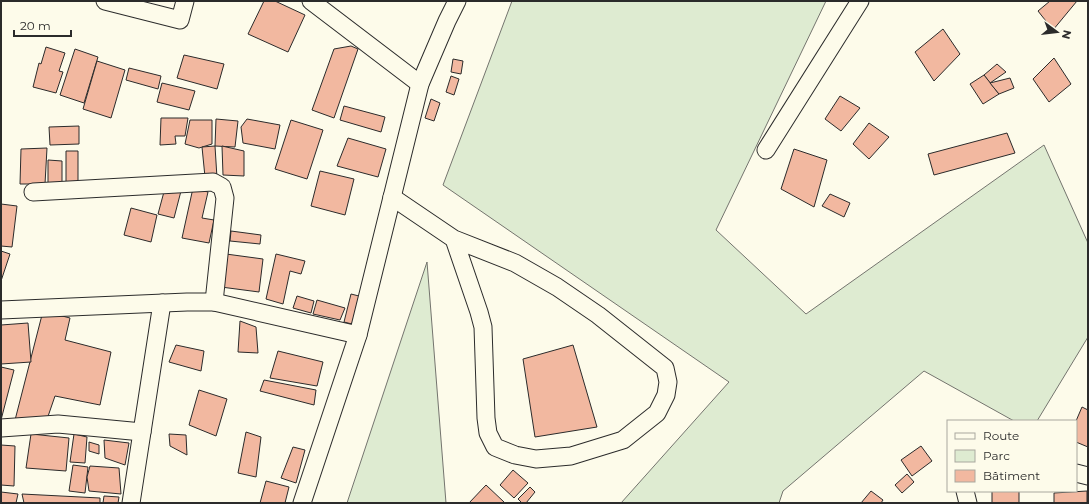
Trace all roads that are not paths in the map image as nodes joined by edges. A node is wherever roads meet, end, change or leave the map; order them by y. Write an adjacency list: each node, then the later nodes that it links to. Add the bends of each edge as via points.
1 (105, 1): 2 (street, via 180,20)
2 (185, 1)
3 (311, 1): 6 (street)
4 (457, 1): 6 (street)
5 (860, 1): 7 (street)
6 (420, 84): 9 (street)
7 (766, 150)
8 (33, 192): 11 (street, via 213,182 222,187 225,198)
9 (392, 197): 10 (street); 14 (street)
10 (454, 240): 10 (street, via 483,326 486,418 488,433 495,447 515,455 536,459 571,456 624,440 657,413 666,395 668,382 665,368 598,315 557,288 515,263)
11 (214, 302): 12 (street); 14 (street)
12 (162, 303): 13 (street); 16 (street)
13 (1, 310)
14 (358, 335): 21 (street)
15 (1, 428): 16 (street, via 58,424)
16 (142, 432): 20 (street)
17 (1077, 473): 18 (street)
18 (1088, 476)
19 (965, 492): 22 (street)
20 (131, 503)
21 (302, 503)
22 (968, 503)

